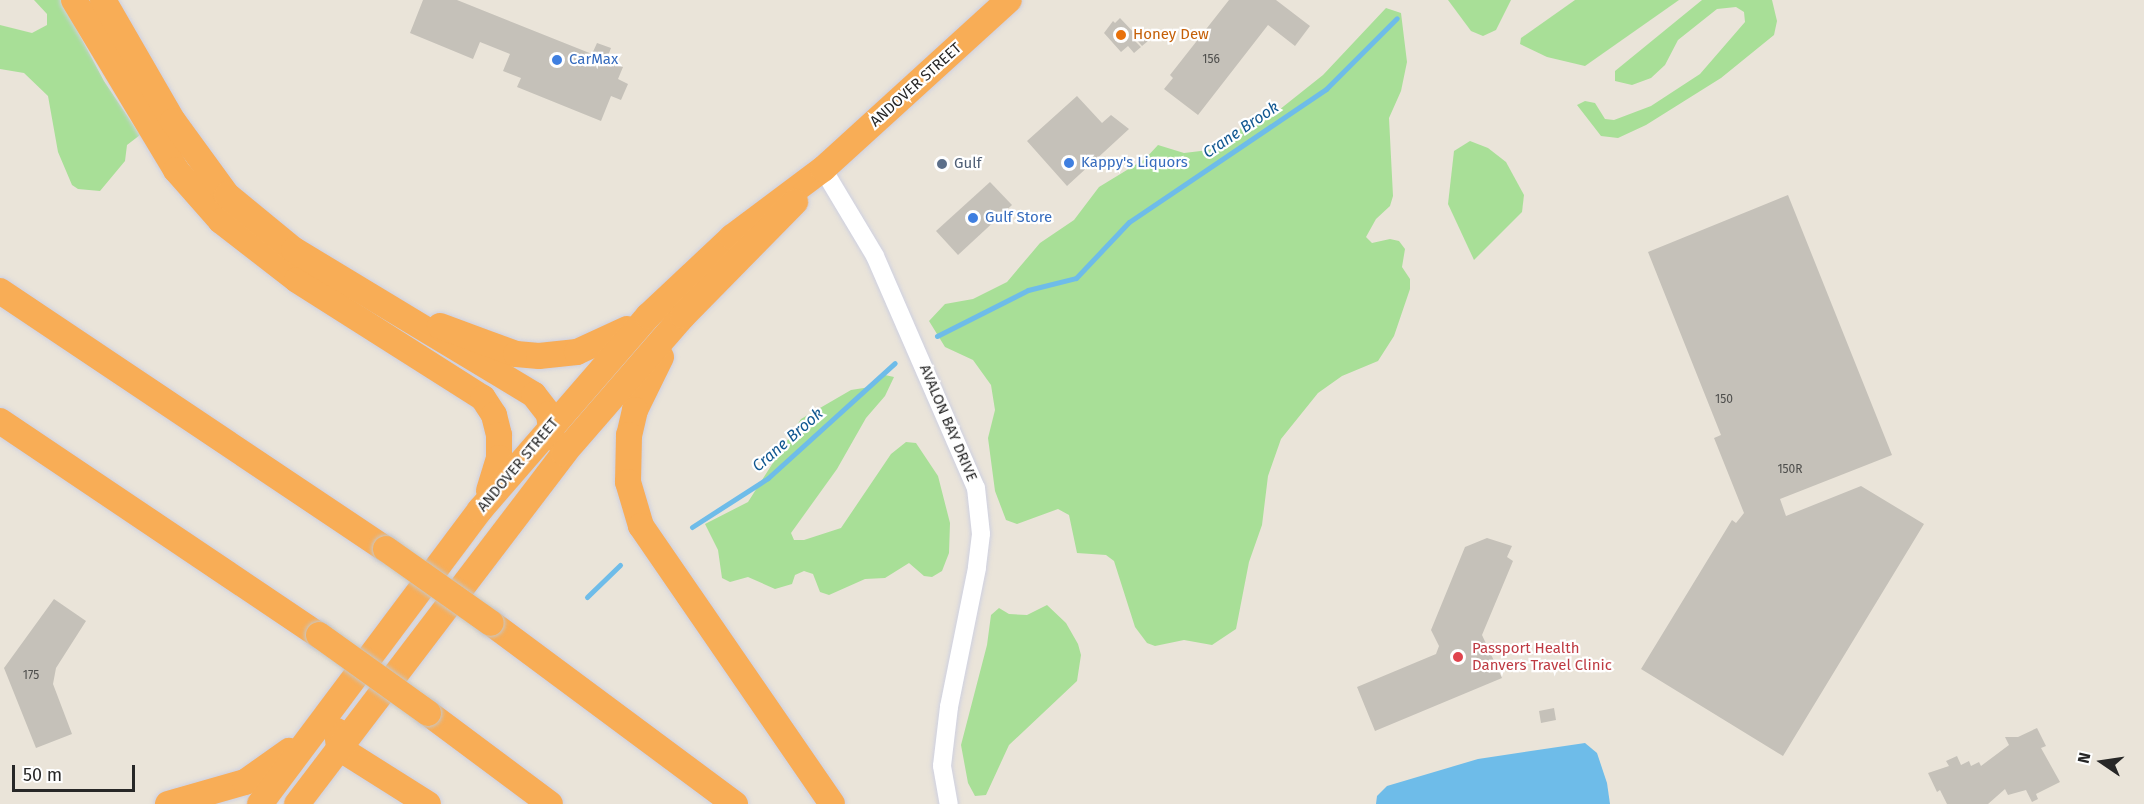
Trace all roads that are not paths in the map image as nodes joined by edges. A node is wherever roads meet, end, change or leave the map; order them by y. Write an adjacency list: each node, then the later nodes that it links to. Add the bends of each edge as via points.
1 (74, 0): 12 (highway, via 176,170 221,221 297,280 483,398 494,415 499,458)
2 (103, 0): 6 (highway, via 173,121 227,195 294,250)
3 (1009, 0): 4 (highway, ANDOVER STREET)
4 (822, 170): 7 (highway, ANDOVER STREET, via 732,237); 8 (highway, ANDOVER STREET, via 771,230); 23 (street, AVALON BAY DRIVE, via 875,256 976,488 981,534 977,568 949,707 942,766)
5 (0, 291): 21 (highway, bridge, via 386,549)
6 (391, 306): 7 (highway, via 497,347 538,356 577,352 598,345); 10 (highway, via 534,395)
7 (648, 316): 10 (highway, ANDOVER STREET)
8 (683, 316): 11 (highway, ANDOVER STREET); 22 (highway, via 635,410 626,459 633,505 652,546)
9 (0, 421): 20 (highway, bridge, via 319,635)
10 (552, 423): 11 (highway, via 552,440); 12 (highway, ANDOVER STREET)
11 (538, 486): 15 (highway, ANDOVER STREET)
12 (480, 510): 13 (highway, ANDOVER STREET)
13 (354, 676): 14 (highway, ANDOVER STREET); 15 (highway, via 338,719)
14 (322, 719): 16 (highway, via 272,765 245,782); 17 (highway, ANDOVER STREET)
15 (339, 748): 18 (highway, ANDOVER STREET); 19 (highway)
16 (168, 804)
17 (260, 804)
18 (297, 804)
19 (428, 804)
20 (550, 804)
21 (735, 804)
22 (832, 804)
23 (949, 804)

